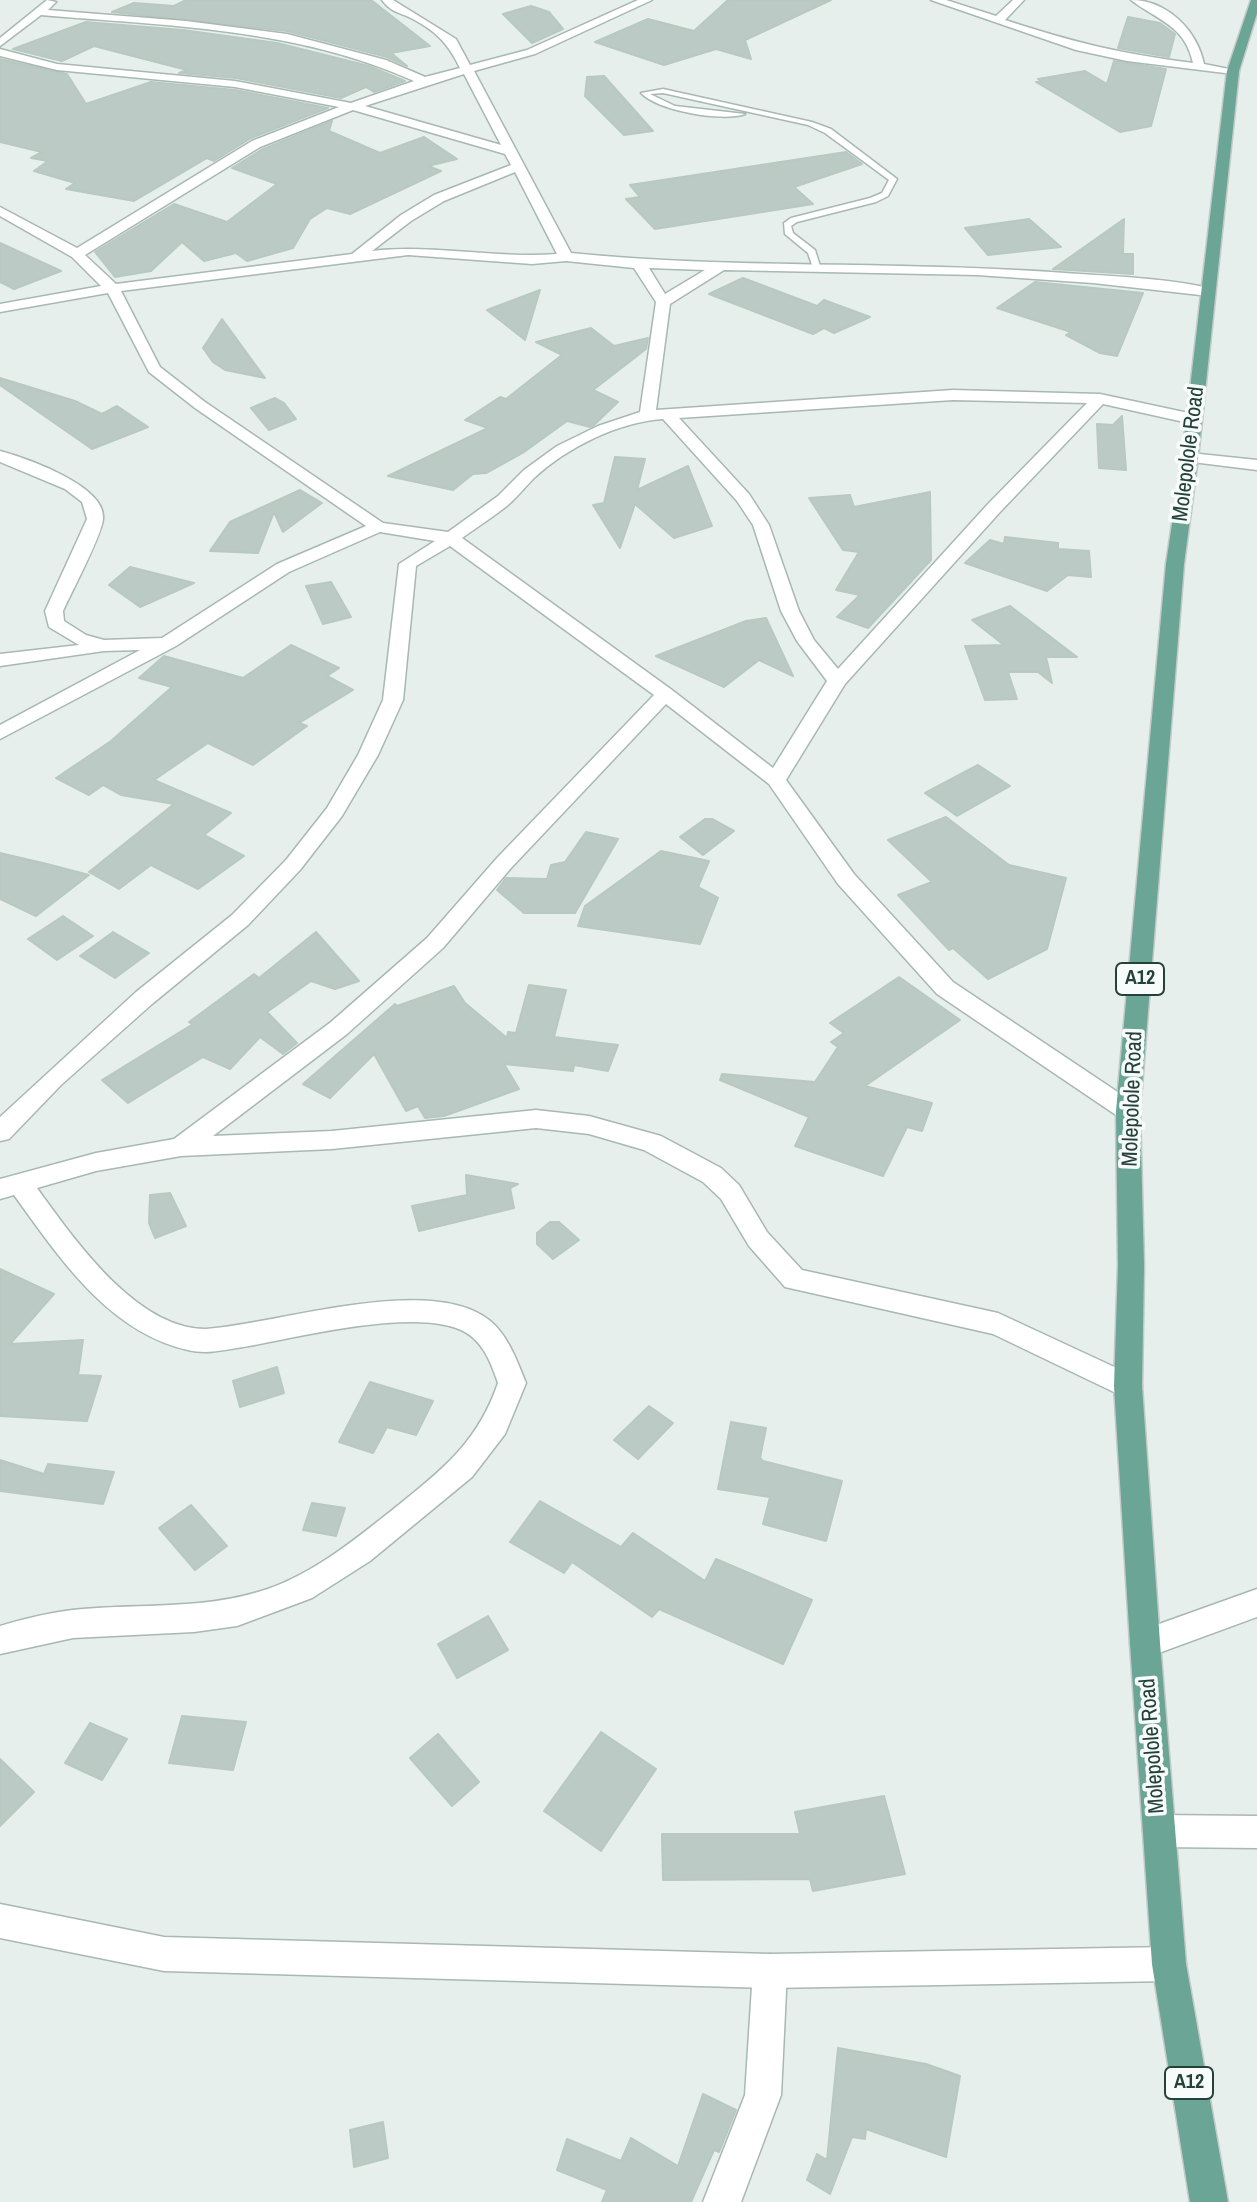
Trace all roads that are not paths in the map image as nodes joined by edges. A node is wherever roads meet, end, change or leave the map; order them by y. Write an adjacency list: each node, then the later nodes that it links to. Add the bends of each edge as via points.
1 (53, 0): 8 (street)
2 (387, 0): 13 (street, via 452,41)
3 (647, 0): 13 (street, via 544,47)
4 (936, 0): 9 (street)
5 (1019, 0): 9 (street)
6 (1136, 0): 12 (street, via 1188,32)
7 (1256, 0): 14 (main road, Molepolole Road / A12)
8 (40, 12): 10 (street); 15 (street, via 275,36 334,49)
9 (997, 21): 12 (street, via 1076,47)
10 (0, 43)
11 (0, 52): 16 (street, via 35,65 238,85)
12 (1199, 65): 14 (street)
13 (468, 70): 15 (street); 18 (street)
14 (1233, 71): 28 (main road, Molepolole Road / A12)
15 (424, 81): 16 (street)
16 (349, 106): 18 (street); 21 (street, via 256,144)
17 (785, 116): 17 (lane, via 663,91 644,95 691,110); 26 (lane, via 828,131 893,179 885,194 873,200 787,225 789,234 812,252)
18 (508, 151): 19 (street)
19 (517, 167): 22 (street, via 439,198); 23 (street)
20 (0, 211): 21 (street)
21 (77, 254): 27 (street)
22 (357, 257): 23 (street, via 408,251 532,260); 27 (street)
23 (566, 257): 24 (street)
24 (639, 264): 25 (street); 29 (street)
25 (723, 264): 26 (street); 29 (street)
26 (816, 266): 28 (street, via 977,271)
27 (113, 289): 30 (street); 38 (street, via 154,369)
28 (1209, 292): 34 (main road, Molepolole Road / A12)
29 (663, 302): 32 (street)
30 (0, 308)
31 (1100, 399): 33 (street, via 953,395); 34 (street); 43 (street)
32 (647, 415): 33 (street); 39 (street, via 563,449)
33 (668, 415): 43 (street, via 761,525 790,611)
34 (1193, 419): 36 (main road, Molepolole Road / A12)
35 (0, 456): 41 (street, via 71,486 90,500 95,519 54,611 55,623 69,635)
36 (1190, 458): 37 (street); 47 (main road, Molepolole Road / A12, via 1175,564)
37 (1257, 465)
38 (378, 527): 39 (street); 40 (street, via 283,568)
39 (451, 538): 44 (street); 48 (street, via 408,564 393,700 335,811 240,920 144,998)
40 (169, 642): 41 (street); 45 (street)
41 (103, 648): 42 (street)
42 (0, 660)
43 (837, 681): 46 (street)
44 (665, 694): 46 (street); 49 (street, via 435,943 339,1028)
45 (0, 733)
46 (776, 780): 47 (street, via 846,879 945,988)
47 (1128, 1111): 51 (main road, Molepolole Road / A12)
48 (0, 1132)
49 (181, 1147): 50 (street, via 96,1162); 51 (street, via 332,1140 536,1119 589,1125 652,1143 712,1175 794,1279 998,1324)
50 (10, 1186): 53 (street, via 87,1274 144,1321 187,1340 224,1339 392,1312 436,1313 474,1324 498,1348 512,1383 501,1420 470,1463 354,1558 310,1582 261,1605 204,1617 80,1623)
51 (1128, 1386): 54 (main road, Molepolole Road / A12)
52 (1257, 1603): 54 (street)
53 (0, 1640)
54 (1145, 1643): 55 (main road, Molepolole Road / A12)
55 (1159, 1831): 56 (street); 58 (main road, Molepolole Road / A12)
56 (1257, 1832)
57 (1, 1922): 59 (street, via 164,1954)
58 (1169, 1964): 59 (street); 61 (main road, Molepolole Road / A12)
59 (770, 1971): 60 (street, via 763,2095)
60 (722, 2202)
61 (1209, 2202)

